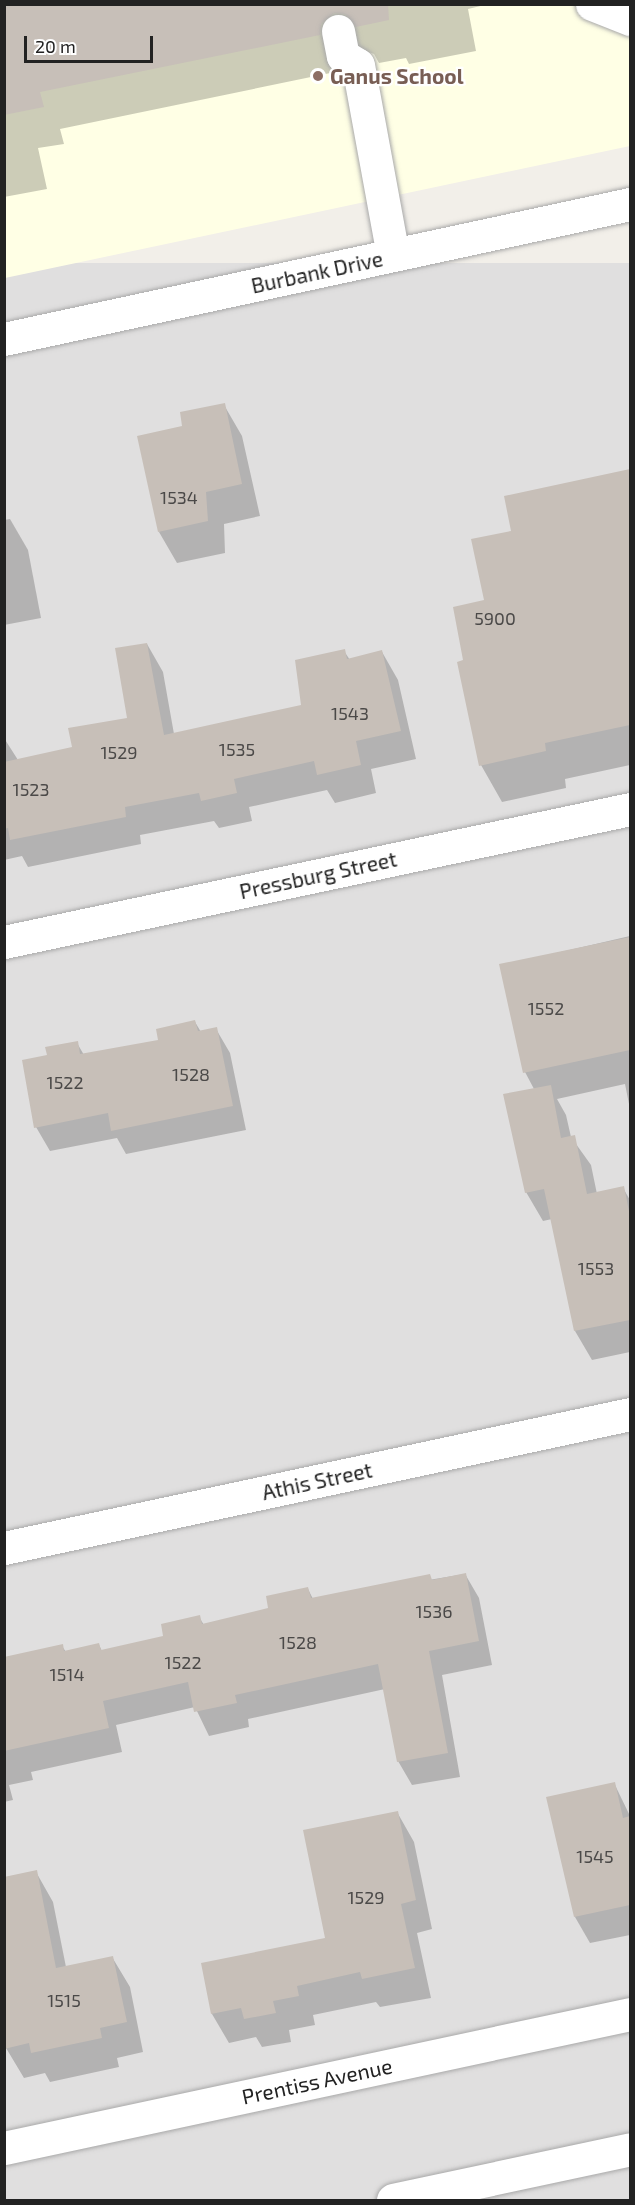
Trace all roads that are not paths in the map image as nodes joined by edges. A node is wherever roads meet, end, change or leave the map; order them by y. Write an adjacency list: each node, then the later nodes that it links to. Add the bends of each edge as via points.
1 (592, 4): 2 (street)
2 (630, 19)
3 (349, 29): 5 (street, via 343,56 358,65)
4 (630, 204): 5 (street, Burbank Drive)
5 (393, 255): 6 (street, Burbank Drive)
6 (4, 339)
7 (630, 809): 8 (street, Pressburg Street)
8 (4, 942)
9 (630, 1414): 10 (street, Athis Street)
10 (4, 1548)
11 (630, 2014): 12 (street, Prentiss Avenue)
12 (4, 2148)
13 (630, 2150): 14 (street)
14 (393, 2200)

